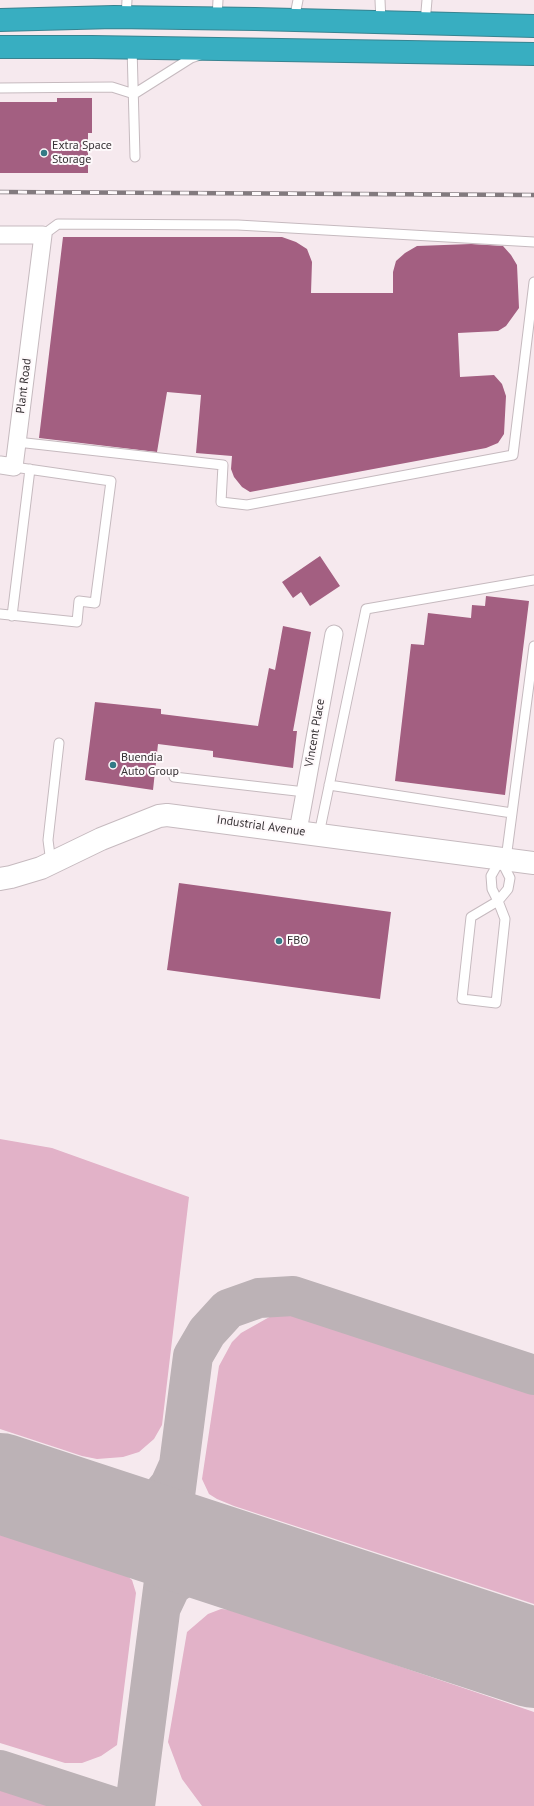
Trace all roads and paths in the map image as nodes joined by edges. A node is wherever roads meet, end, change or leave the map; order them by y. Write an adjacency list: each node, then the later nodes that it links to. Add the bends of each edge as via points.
1 (380, 0): 8 (lane)
2 (427, 0): 9 (lane)
3 (126, 9): 4 (highway); 7 (highway)
4 (218, 9): 6 (highway)
5 (534, 9): 10 (highway, via 505,20)
6 (296, 10): 8 (highway)
7 (0, 20)
8 (381, 22): 9 (highway)
9 (425, 24): 10 (highway)
10 (477, 25): 11 (highway)
11 (534, 26)
12 (0, 47): 13 (highway)
13 (132, 47): 14 (highway); 17 (lane)
14 (219, 48): 15 (highway); 17 (lane, via 191,58)
15 (534, 54)
16 (0, 88): 17 (lane, via 112,87)
17 (134, 94): 18 (lane)
18 (135, 157)
19 (0, 234): 20 (street)
20 (42, 235): 21 (lane, via 58,224 238,226); 23 (street, Plant Road)
21 (534, 242)
22 (534, 282): 23 (lane, via 513,455 247,505 221,502 223,466)
23 (17, 442): 24 (street, Plant Road)
24 (15, 467): 27 (lane); 27 (lane, via 112,481 95,603 79,601 77,622)
25 (534, 580): 32 (lane, via 366,609)
26 (0, 614): 27 (lane)
27 (12, 616)
28 (334, 634): 33 (street, Vincent Place)
29 (534, 646): 34 (lane)
30 (59, 743): 38 (lane, via 48,840)
31 (174, 777): 33 (lane)
32 (329, 785): 34 (lane); 36 (lane)
33 (305, 792): 35 (street, Vincent Place)
34 (512, 813): 37 (lane)
35 (298, 831): 36 (street, Industrial Avenue); 38 (street, Industrial Avenue, via 159,816)
36 (319, 834): 37 (street, Industrial Avenue)
37 (504, 859): 39 (street, Industrial Avenue); 41 (lane, via 510,878 508,889); 41 (lane, via 491,876 492,889)
38 (51, 863): 40 (street, Industrial Avenue, via 28,873)
39 (534, 863)
40 (0, 879)
41 (498, 901): 41 (lane, via 472,917 462,999 496,1002 505,919)

